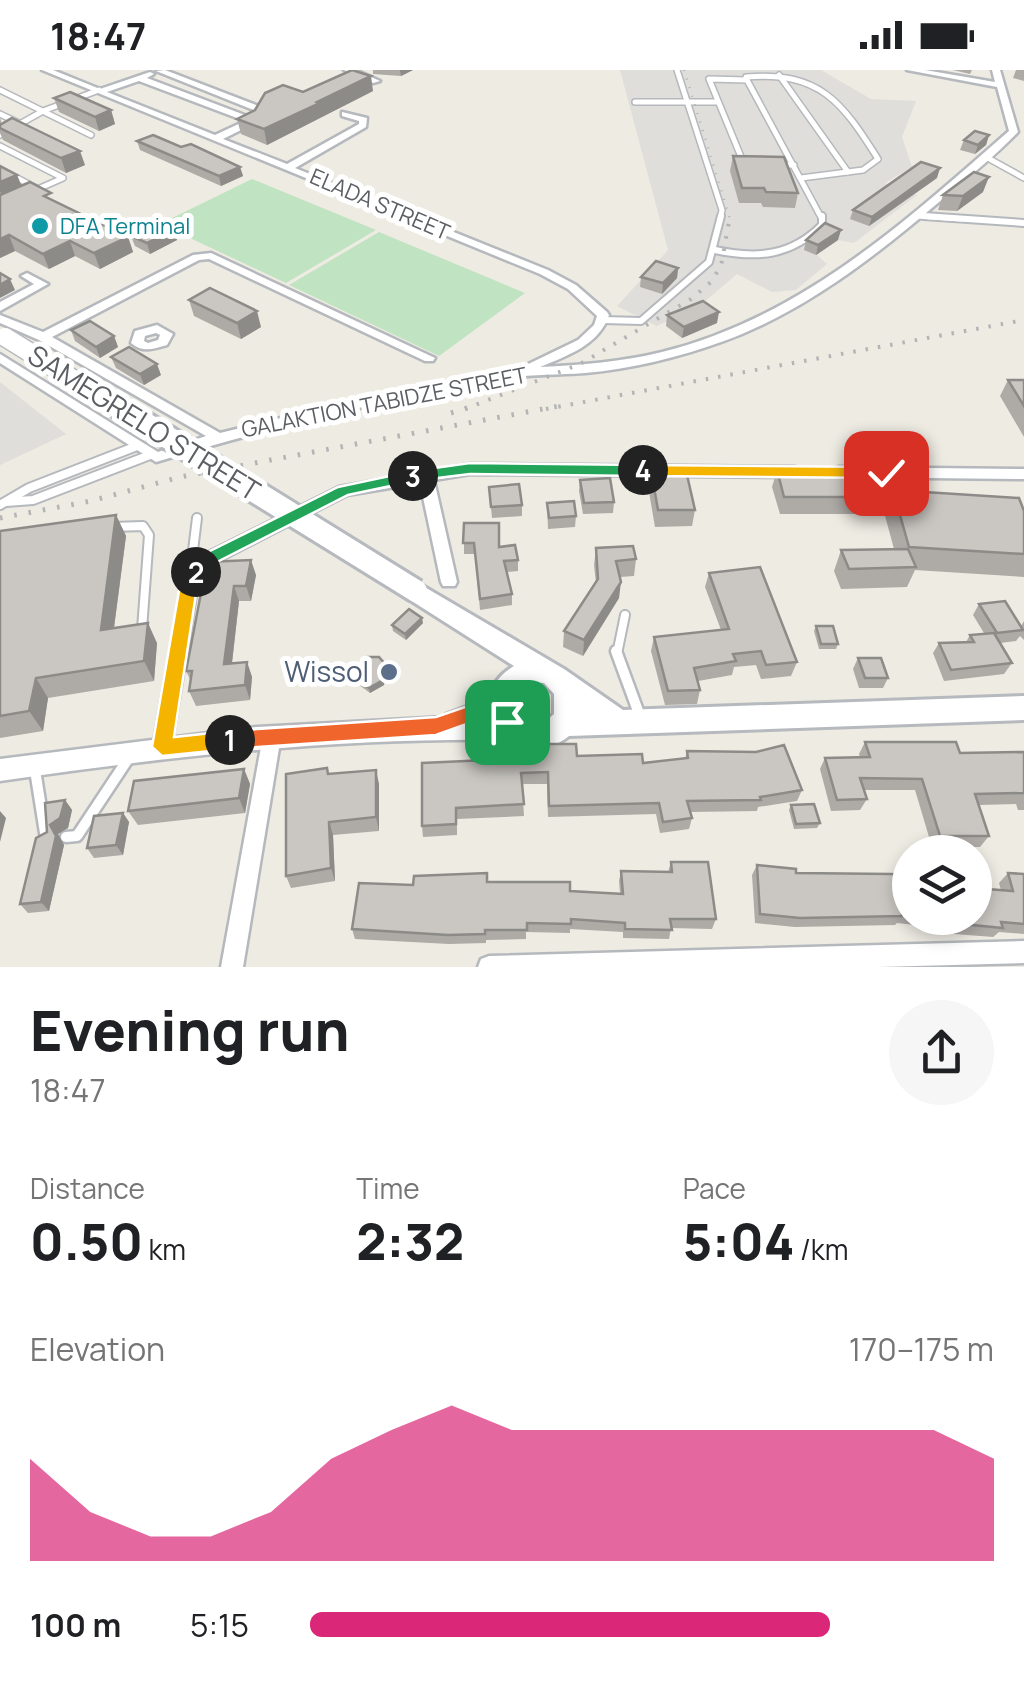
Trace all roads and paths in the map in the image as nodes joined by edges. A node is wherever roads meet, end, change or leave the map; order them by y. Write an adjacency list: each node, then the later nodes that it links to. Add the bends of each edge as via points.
1 (46, 70): 13 (street, ELADA STREET)
2 (161, 70): 8 (street); 20 (street, via 262,110)
3 (348, 70): 10 (street)
4 (677, 70): 15 (lane)
5 (911, 70): 11 (street)
6 (996, 70): 11 (street, GALAKTION TABIDZE STREET)
7 (778, 75): 9 (lane); 33 (lane); 33 (lane, via 842,104 878,158)
8 (140, 78): 13 (street); 20 (street)
9 (739, 78): 16 (lane, via 706,81); 30 (lane, via 748,80)
10 (376, 81)
11 (998, 86): 22 (street, GALAKTION TABIDZE STREET)
12 (0, 90): 17 (lane)
13 (100, 91): 17 (lane); 25 (street, ELADA STREET)
14 (634, 102): 15 (lane)
15 (687, 102): 16 (lane); 40 (lane, via 722,210)
16 (716, 102): 28 (lane)
17 (43, 111): 21 (lane); 24 (lane)
18 (0, 114): 21 (lane)
19 (346, 114): 31 (street, via 363,125)
20 (252, 121): 25 (street)
21 (22, 124): 23 (lane)
22 (1019, 131): 27 (street, GALAKTION TABIDZE STREET)
23 (0, 134)
24 (91, 134)
25 (214, 139): 31 (street, ELADA STREET)
26 (0, 146): 36 (lane, via 63,178)
27 (986, 157): 35 (lane); 38 (street, GALAKTION TABIDZE STREET)
28 (746, 165)
29 (762, 165): 30 (lane)
30 (794, 165): 34 (lane)
31 (289, 166): 43 (street, ELADA STREET, via 558,279 596,306)
32 (0, 169): 36 (lane)
33 (848, 172): 34 (lane)
34 (801, 178): 40 (lane, via 822,216 818,231 770,257)
35 (1024, 178)
36 (38, 189): 37 (lane)
37 (26, 195)
38 (916, 216): 39 (lane); 51 (street, GALAKTION TABIDZE STREET, via 791,307 741,331 636,362)
39 (1024, 223)
40 (716, 250): 43 (lane, via 641,321)
41 (27, 276): 42 (street, via 42,284)
42 (0, 308)
43 (603, 320): 51 (street, via 569,349)
44 (1, 337): 45 (street, GALAKTION TABIDZE STREET); 53 (street); 64 (main road, SAMEGRELO STREET, bridge)
45 (43, 337): 48 (street, via 197,257 211,256); 50 (street, GALAKTION TABIDZE STREET)
46 (139, 345): 47 (street)
47 (125, 352)
48 (429, 358)
49 (112, 360): 50 (street)
50 (98, 368): 52 (street, GALAKTION TABIDZE STREET)
51 (514, 373): 52 (street, GALAKTION TABIDZE STREET)
52 (216, 436): 53 (street, GALAKTION TABIDZE STREET, via 156,457)
53 (143, 450): 58 (lane, via 28,488); 58 (lane, via 33,500)
54 (806, 472): 56 (street)
55 (826, 472): 57 (street)
56 (425, 474): 61 (street, via 344,491 214,557); 62 (street)
57 (1024, 474)
58 (3, 504)
59 (197, 518): 61 (lane)
60 (95, 530): 65 (lane, via 132,524 150,535)
61 (190, 579): 74 (street)
62 (448, 582)
63 (624, 615): 70 (lane, via 616,650)
64 (493, 636): 66 (main road, SAMEGRELO STREET); 67 (main road)
65 (141, 640)
66 (554, 678): 67 (main road, via 526,674); 69 (main road, via 572,701); 70 (main road, SAMEGRELO STREET)
67 (504, 694): 71 (street); 72 (main road, via 507,722)
68 (1024, 708): 70 (main road)
69 (563, 724): 70 (main road); 72 (main road, via 540,734)
70 (632, 724)
71 (436, 726): 72 (street); 73 (street)
72 (515, 729)
73 (272, 736): 74 (street); 81 (street)
74 (162, 747): 75 (street)
75 (133, 751): 76 (street); 78 (lane, via 77,836)
76 (34, 765): 77 (street); 79 (lane)
77 (0, 770)
78 (66, 837)
79 (46, 839)
80 (1024, 952): 82 (street)
81 (232, 967)
82 (489, 967)

